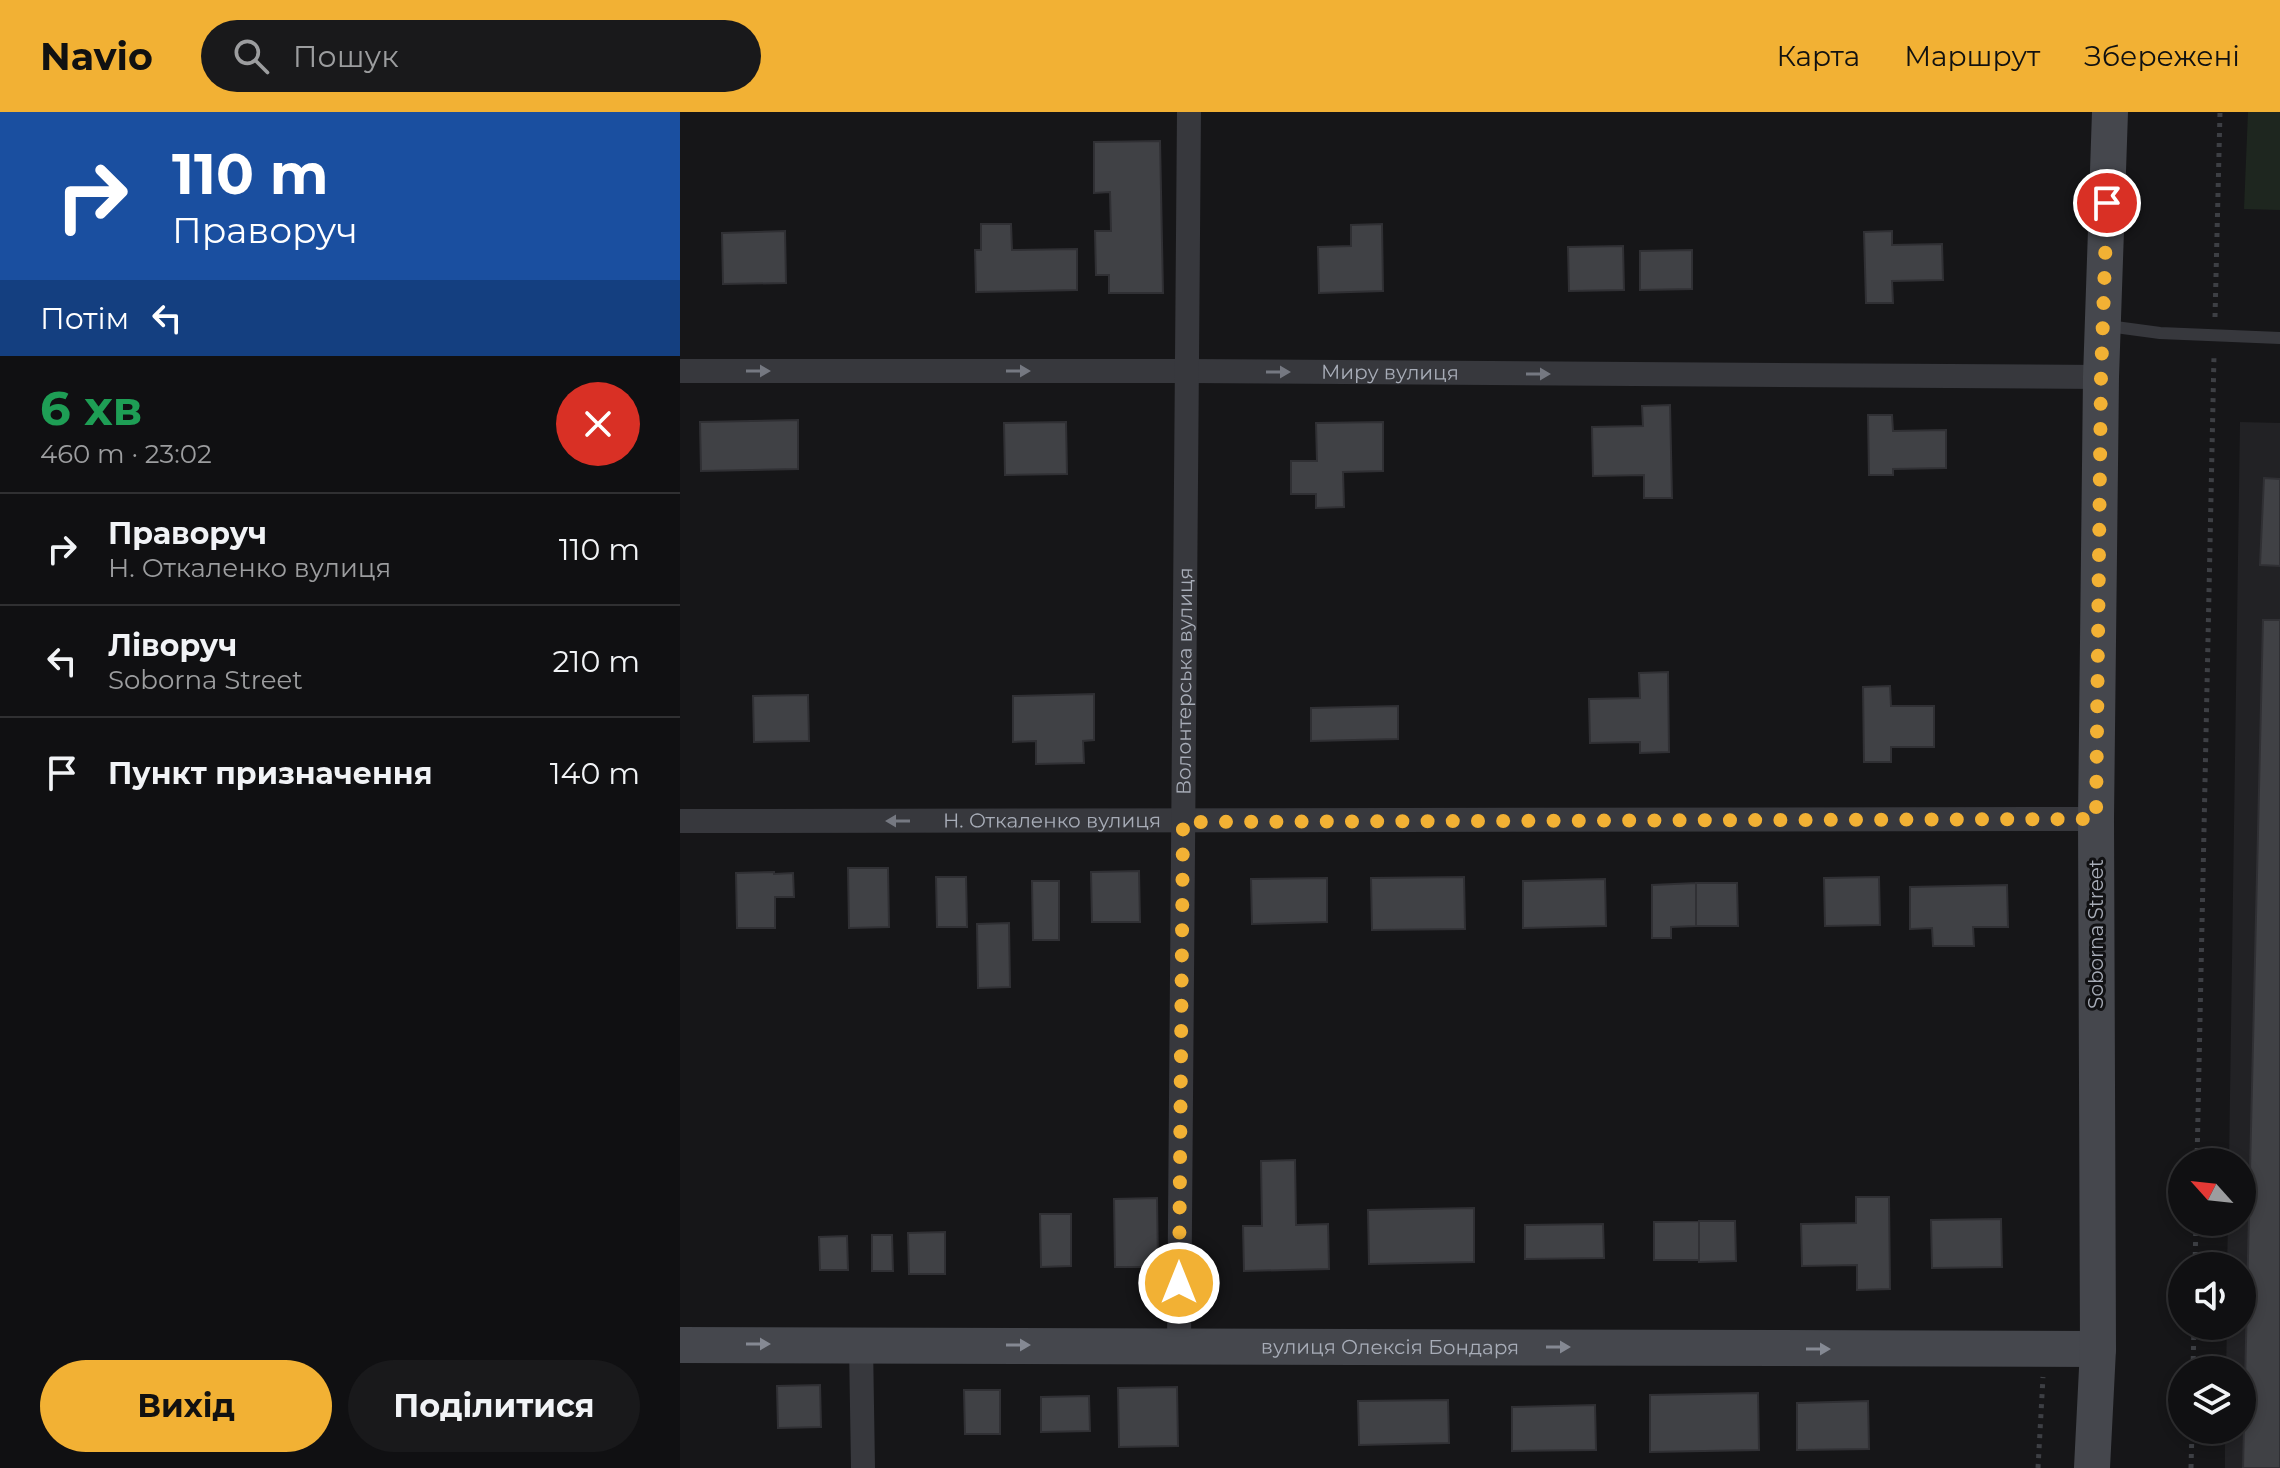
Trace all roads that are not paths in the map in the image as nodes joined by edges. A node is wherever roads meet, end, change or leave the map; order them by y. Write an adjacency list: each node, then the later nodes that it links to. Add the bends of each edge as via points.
1 (1189, 112): 6 (street, Волонтерська вулиця)
2 (2110, 112): 3 (street, Soborna Street)
3 (2103, 325): 4 (lane); 7 (street, Soborna Street)
4 (2280, 338)
5 (680, 371): 6 (street, Миру вулиця, one-way to 6)
6 (1188, 371): 7 (street, Миру вулиця, one-way to 7); 10 (street, Волонтерська вулиця)
7 (2101, 377): 8 (street, Soborna Street)
8 (2096, 819): 10 (street, Н. Откаленко вулиця); 14 (street, Soborna Street)
9 (680, 821): 10 (street, Н. Откаленко вулиця, one-way to 9)
10 (1183, 822): 13 (street, Волонтерська вулиця)
11 (861, 1344): 12 (street, вулиця Олексія Бондаря, one-way to 11); 13 (street, вулиця Олексія Бондаря, one-way to 13); 15 (street)
12 (680, 1345)
13 (1179, 1345): 14 (street, вулиця Олексія Бондаря, one-way to 14)
14 (2098, 1349): 16 (street, Soborna Street)
15 (863, 1468)
16 (2092, 1468)

